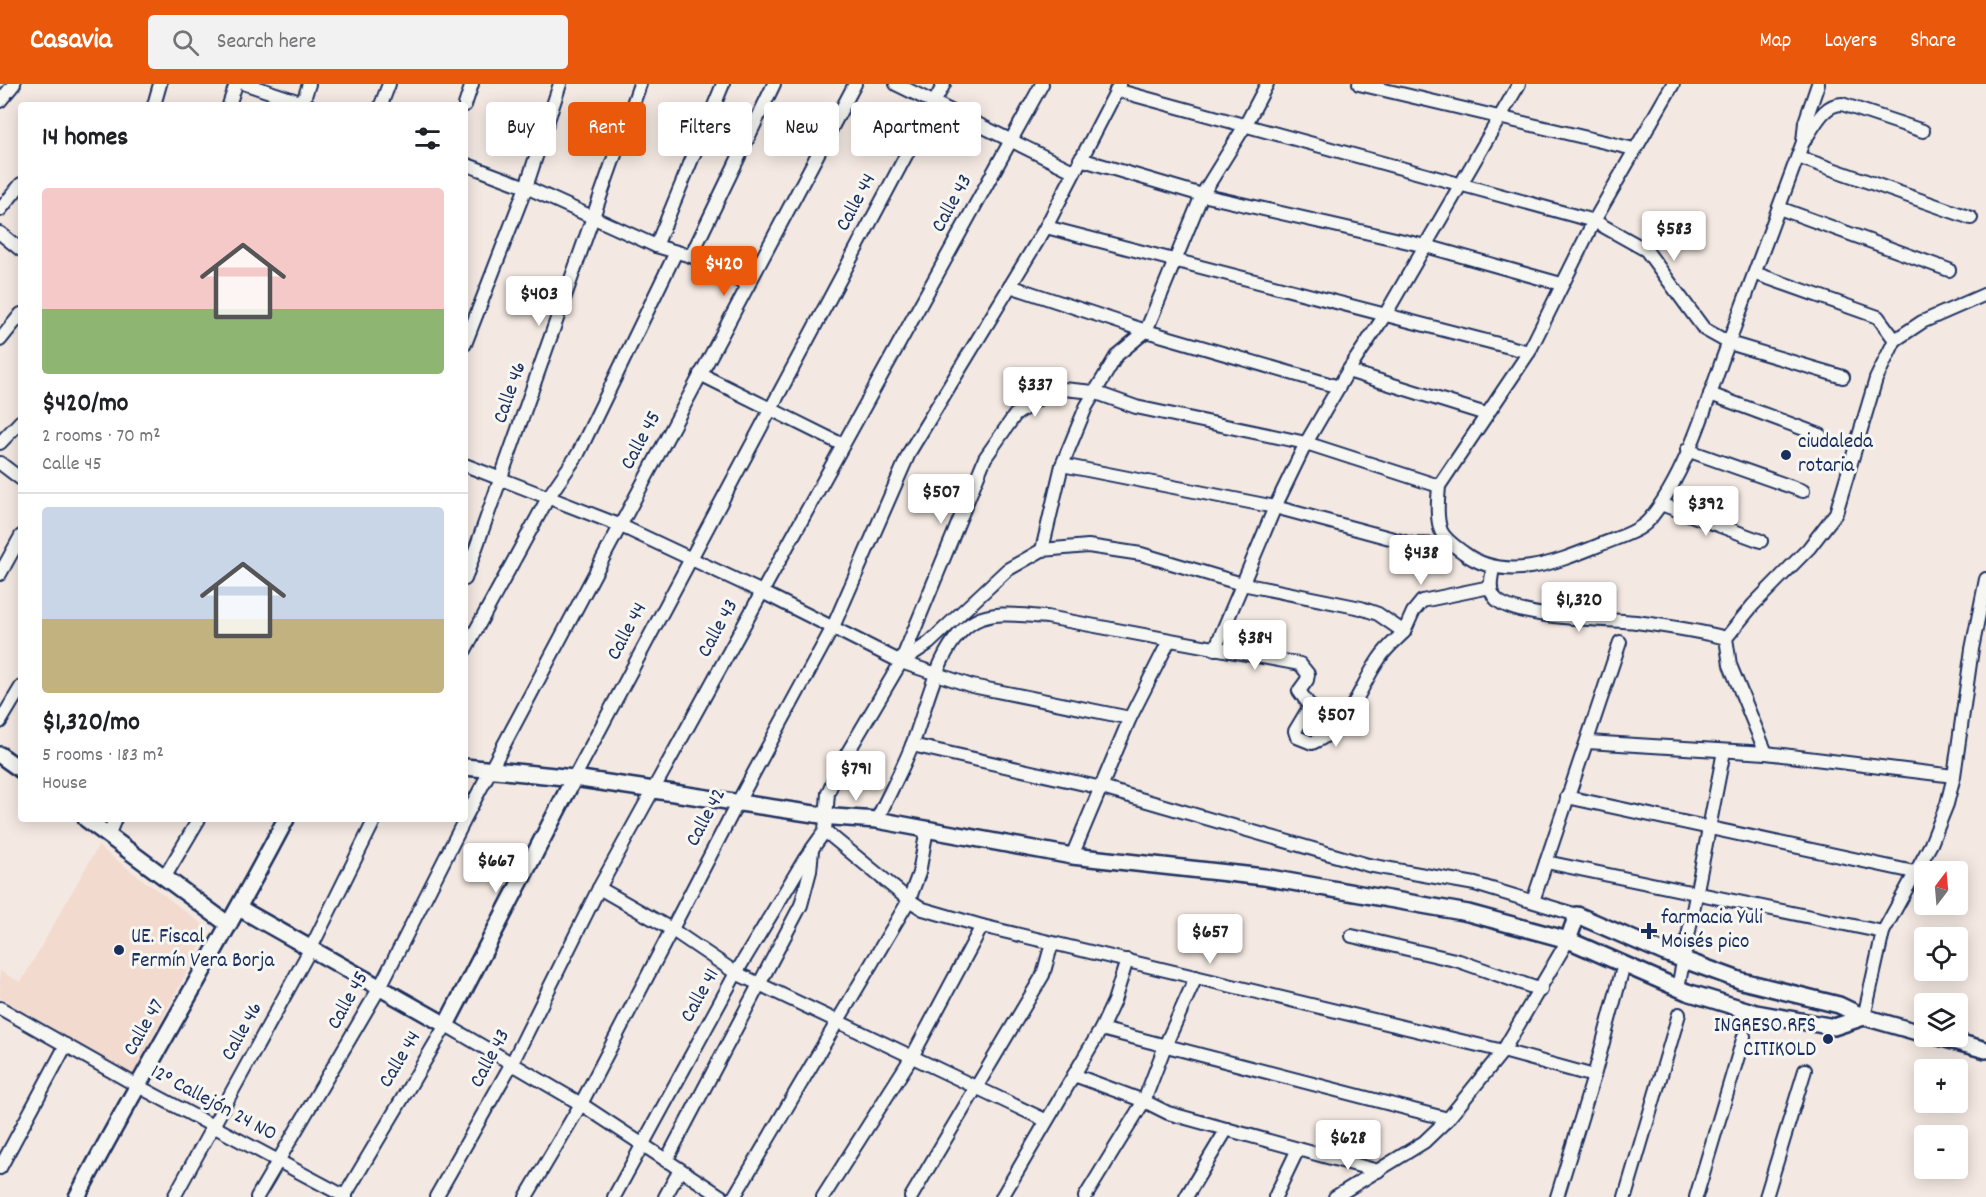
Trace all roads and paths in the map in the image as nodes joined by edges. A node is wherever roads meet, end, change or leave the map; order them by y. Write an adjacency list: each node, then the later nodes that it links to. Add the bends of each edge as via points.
1 (14, 84): 22 (street)
2 (160, 84): 23 (street)
3 (236, 84): 24 (street)
4 (246, 84): 25 (street)
5 (309, 84): 26 (street)
6 (389, 84): 27 (street)
7 (472, 84): 28 (street)
8 (560, 84): 44 (street)
9 (640, 84): 49 (street, Calle 46)
10 (723, 84): 54 (street)
11 (774, 84): 58 (street)
12 (855, 84): 63 (street, Calle 45)
13 (896, 84): 29 (street)
14 (944, 84): 30 (street, Calle 44)
15 (1042, 84): 35 (street, Calle 43)
16 (1267, 84): 32 (street)
17 (1359, 84): 31 (street)
18 (1519, 84): 31 (street)
19 (1672, 84): 37 (street)
20 (1818, 84): 36 (street, via 1805,122)
21 (1118, 87): 32 (street); 40 (street, Calle 42)
22 (0, 101)
23 (155, 102)
24 (230, 102)
25 (298, 102)
26 (304, 102)
27 (382, 102)
28 (466, 102)
29 (929, 102)
30 (934, 102)
31 (1501, 116): 37 (street); 43 (street)
32 (1246, 124): 43 (street); 46 (street)
33 (981, 126): 35 (street)
34 (1923, 131): 36 (street, via 1834,104)
35 (1010, 140): 42 (street); 86 (street, Calle 43)
36 (1803, 142): 39 (street)
37 (1634, 149): 51 (street)
38 (905, 156): 80 (street, Calle 44)
39 (1798, 157): 47 (street); 50 (street)
40 (1080, 159): 42 (street, Calle 42); 46 (street)
41 (468, 165): 44 (street)
42 (1073, 171): 52 (street, Calle 42)
43 (1463, 183): 51 (street); 55 (street)
44 (526, 187): 49 (street); 70 (street)
45 (18, 188): 48 (street)
46 (1202, 195): 55 (street); 59 (street)
47 (1779, 208): 60 (street); 61 (street)
48 (0, 210)
49 (594, 217): 54 (street); 92 (street, Calle 46)
50 (1971, 218)
51 (1594, 221): 62 (street); 72 (street, via 1646,250 1704,329)
52 (1046, 227): 59 (street); 64 (street, Calle 42)
53 (0, 233): 56 (street)
54 (656, 246): 57 (street)
55 (1426, 246): 62 (street); 66 (street)
56 (18, 248)
57 (676, 252): 58 (street); 95 (street, via 578,454)
58 (691, 256): 63 (street)
59 (1174, 259): 66 (street); 68 (street)
60 (1949, 270)
61 (1757, 274): 69 (street, via 1878,317); 72 (street)
62 (1561, 284): 73 (street)
63 (748, 285): 75 (street, Calle 45)
64 (1010, 286): 68 (street); 111 (street, Calle 42, via 910,451)
65 (1986, 294): 69 (street)
66 (1385, 315): 73 (street); 74 (street)
67 (18, 318): 71 (street)
68 (1146, 331): 77 (street); 78 (street, via 1117,355)
69 (1892, 335): 113 (street, via 1836,513)
70 (468, 336)
71 (0, 340)
72 (1729, 343): 76 (street); 79 (street)
73 (1529, 352): 81 (street)
74 (1348, 371): 77 (street); 81 (street)
75 (700, 374): 80 (street); 98 (street, Calle 45)
76 (1843, 377)
77 (1339, 387): 85 (street)
78 (1094, 392): 85 (street, via 1136,407); 89 (street); 118 (street, via 1050,391 1016,415 985,458)
79 (1710, 394): 83 (street); 87 (street)
80 (771, 409): 86 (street); 103 (street, Calle 44)
81 (1486, 414): 93 (street)
82 (18, 424): 84 (street)
83 (1820, 435)
84 (0, 443)
85 (1306, 443): 93 (street); 97 (street)
86 (843, 445): 110 (street, Calle 43)
87 (1687, 450): 94 (street); 96 (street)
88 (0, 463): 91 (street)
89 (1062, 465): 97 (street); 102 (street)
90 (468, 466): 92 (street)
91 (18, 477)
92 (502, 478): 95 (street); 105 (street, Calle 46)
93 (1439, 486): 101 (street, via 1442,532)
94 (1803, 491)
95 (549, 496): 98 (street); 116 (street)
96 (1661, 504): 100 (street); 104 (street, via 1647,523 1575,555 1525,568)
97 (1275, 507): 101 (street, via 1412,544); 108 (street)
98 (619, 525): 103 (street); 130 (street, Calle 45)
99 (18, 541): 106 (street)
100 (1761, 542)
101 (1453, 545): 104 (street)
102 (1042, 550): 108 (street, via 1088,546 1141,554); 118 (street, via 1007,570 929,643)
103 (691, 559): 110 (street); 132 (street, Calle 44)
104 (1493, 568): 109 (street)
105 (468, 571)
106 (0, 574)
107 (1986, 579): 131 (street)
108 (1242, 584): 112 (street, via 1361,608 1378,614); 117 (street)
109 (1490, 587): 112 (street, via 1422,601); 113 (street, via 1496,599 1534,614 1671,627)
110 (762, 591): 111 (street); 134 (street, Calle 43)
111 (832, 627): 118 (street); 136 (street, Calle 42)
112 (1404, 632): 117 (street, via 1378,660 1338,729 1312,743 1297,737 1295,731 1310,705 1299,691 1307,680 1306,669 1300,664)
113 (1726, 638): 126 (street, via 1730,665)
114 (1169, 641): 117 (street); 119 (street, via 1047,617 985,616 960,633); 121 (street)
115 (1620, 642): 123 (street)
116 (468, 644)
117 (1215, 649)
118 (901, 662): 119 (street); 145 (street, via 838,769 828,793)
119 (936, 675): 121 (street); 124 (street)
120 (18, 692): 122 (street)
121 (1130, 718): 133 (street)
122 (0, 722)
123 (1587, 742): 125 (street); 135 (street)
124 (912, 745): 133 (street); 138 (street)
125 (1724, 751): 126 (street); 146 (street)
126 (1766, 753): 131 (street)
127 (0, 755): 129 (street)
128 (468, 767): 130 (street)
129 (18, 768)
130 (490, 770): 132 (street); 137 (street, Calle 45)
131 (1954, 776): 151 (street, via 1947,804)
132 (574, 778): 134 (street); 182 (street, Calle 44)
133 (1102, 788): 150 (street); 158 (street, via 1368,865 1475,884)
134 (653, 790): 136 (street); 155 (street, Calle 43)
135 (1567, 797): 146 (street); 152 (street)
136 (738, 802): 145 (street); 163 (street, Calle 42)
137 (468, 813)
138 (877, 820): 145 (street); 147 (street)
139 (90, 822): 148 (street)
140 (114, 822): 148 (street)
141 (197, 822): 154 (street)
142 (284, 822): 159 (street, Calle 47)
143 (374, 822): 168 (street, Calle 46)
144 (463, 822): 175 (street, Calle 45)
145 (825, 824): 149 (street, Calle 41); 157 (street)
146 (1710, 826): 153 (street); 156 (street)
147 (927, 829): 150 (street); 157 (street, via 919,873)
148 (108, 836): 154 (street)
149 (812, 850): 172 (street, Calle 41); 174 (street, via 801,905)
150 (1072, 856): 166 (street, via 1264,877 1468,913)
151 (1920, 861)
152 (1546, 862): 156 (street); 158 (street)
153 (1914, 872): 164 (street)
154 (164, 878): 161 (street)
155 (600, 888): 163 (street); 192 (street, Calle 43)
156 (1698, 893): 164 (street); 169 (street)
157 (909, 900): 162 (street, via 923,909); 181 (street)
158 (1533, 901): 160 (street)
159 (239, 908): 161 (street, Calle 47); 168 (street)
160 (1577, 915): 166 (street); 169 (street)
161 (229, 925): 196 (street, Calle 47)
162 (982, 926): 167 (street); 191 (street)
163 (671, 929): 172 (street); 199 (street, Calle 42)
164 (1884, 932): 180 (street)
165 (1352, 936): 177 (street, via 1459,961)
166 (1568, 940): 171 (street); 177 (street)
167 (1052, 943): 170 (street); 197 (street, via 1043,975)
168 (312, 948): 175 (street); 202 (street, Calle 46)
169 (1684, 959): 176 (street); 180 (street, via 1742,981 1839,1005)
170 (1127, 960): 173 (street); 183 (street)
171 (1624, 964): 176 (street); 195 (street)
172 (736, 973): 174 (street); 204 (street, Calle 41)
173 (1196, 977): 188 (street); 190 (street)
174 (761, 983): 181 (street); 207 (street)
175 (380, 987): 182 (street); 206 (street, Calle 45)
176 (1678, 988): 180 (street, via 1756,1013 1804,1023 1834,1027)
177 (1541, 990): 190 (street)
178 (0, 1009): 186 (street, 12° Callejón 24 NO)
179 (1679, 1014): 229 (street)
180 (1864, 1017): 184 (street)
181 (837, 1020): 191 (street); 220 (street)
182 (447, 1025): 192 (street); 214 (street, Calle 44)
183 (1101, 1029): 188 (street); 194 (street)
184 (1914, 1031)
185 (1744, 1036): 230 (street)
186 (66, 1045): 196 (street, 12° Callejón 24 NO); 208 (street)
187 (1968, 1045): 189 (street)
188 (1165, 1046): 198 (street); 200 (street)
189 (1986, 1050)
190 (1503, 1051): 195 (street); 200 (street)
191 (913, 1055): 197 (street); 221 (street)
192 (512, 1063): 199 (street); 215 (street, Calle 43)
193 (1805, 1070): 231 (street)
194 (1074, 1075): 198 (street); 201 (street)
195 (1594, 1076): 228 (street)
196 (136, 1085): 202 (street, 12° Callejón 24 NO); 211 (street, Calle 47)
197 (977, 1086): 201 (street); 222 (street)
198 (1144, 1101): 203 (street, via 1168,1113); 224 (street)
199 (581, 1104): 204 (street); 216 (street, Calle 42)
200 (1448, 1119): 210 (street, via 1424,1142)
201 (1045, 1120): 223 (street)
202 (213, 1126): 206 (street, 12° Callejón 24 NO); 212 (street, Calle 46)
203 (1227, 1129): 205 (street); 225 (street)
204 (642, 1145): 207 (street); 217 (street, Calle 41)
205 (1298, 1149): 210 (street); 226 (street)
206 (279, 1161): 213 (street, Calle 45); 214 (street, 12° Callejón 24 NO)
207 (666, 1161): 209 (street)
208 (0, 1168)
209 (680, 1170): 218 (street); 219 (street)
210 (1378, 1170): 227 (street)
211 (77, 1197)
212 (174, 1197)
213 (257, 1197)
214 (345, 1197)
215 (436, 1197)
216 (526, 1197)
217 (614, 1197)
218 (665, 1197)
219 (722, 1197)
220 (734, 1197)
221 (823, 1197)
222 (911, 1197)
223 (1002, 1197)
224 (1085, 1197)
225 (1186, 1197)
226 (1275, 1197)
227 (1335, 1197)
228 (1557, 1197)
229 (1625, 1197)
230 (1696, 1197)
231 (1766, 1197)

